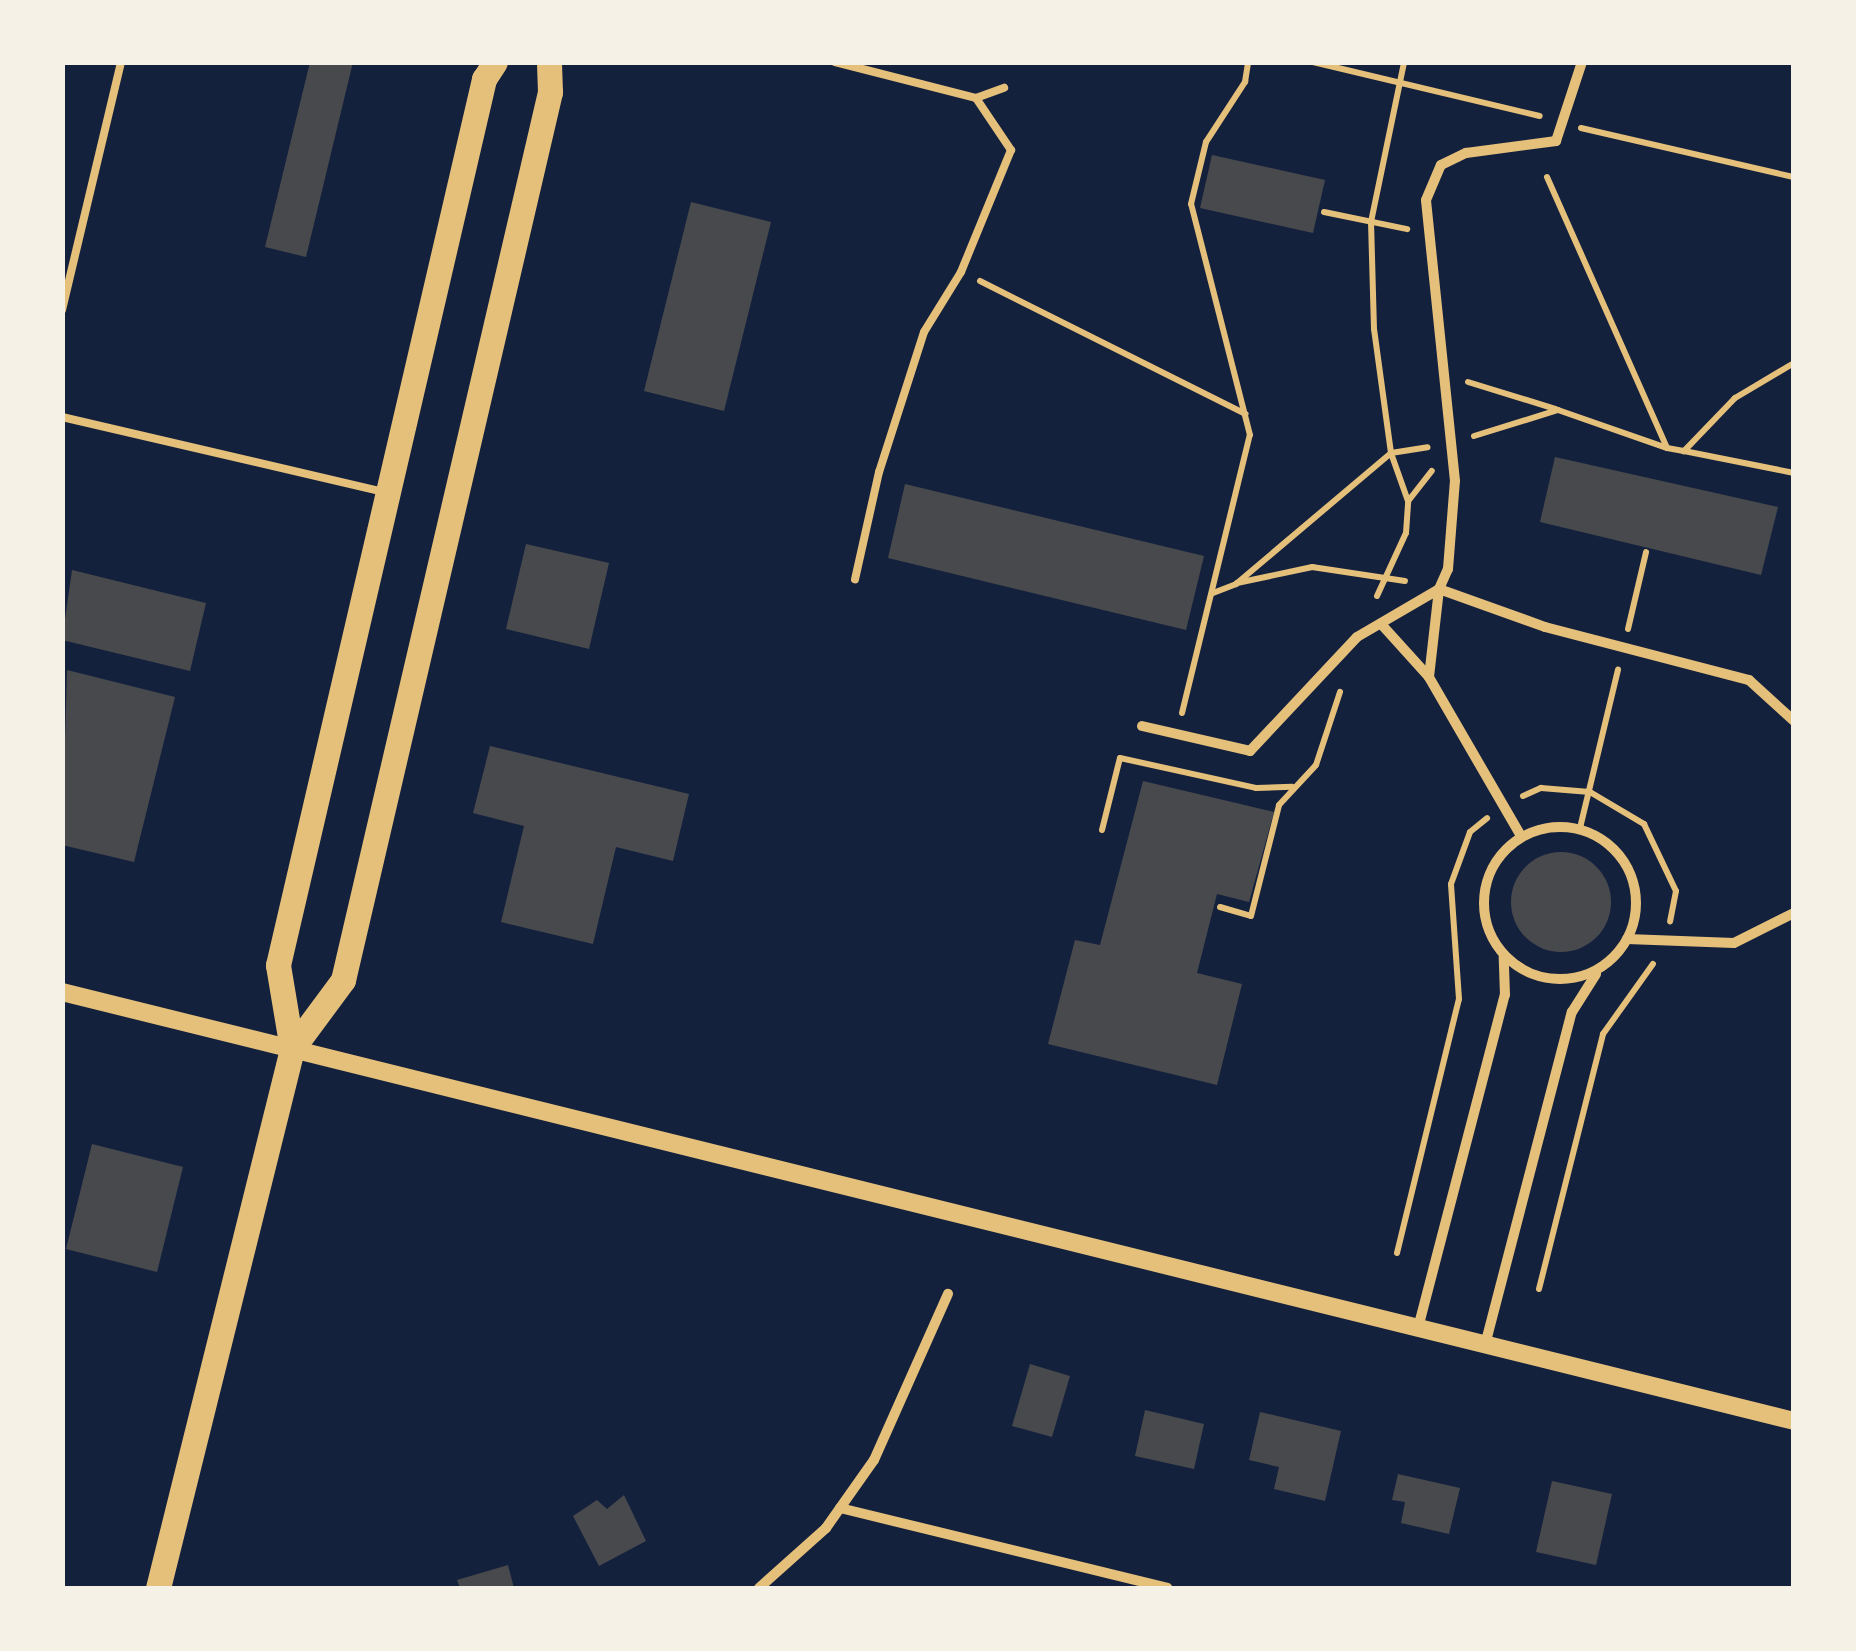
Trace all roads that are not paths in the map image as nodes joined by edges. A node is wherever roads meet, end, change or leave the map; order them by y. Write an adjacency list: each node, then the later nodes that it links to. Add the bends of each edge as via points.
1 (121, 62): 8 (lane)
2 (495, 62): 10 (main road, via 484,78)
3 (548, 62): 23 (main road, via 550,92 343,980)
4 (836, 62): 7 (lane)
5 (1582, 62): 12 (street, via 1556,142 1482,150 1441,165 1426,200 1454,442 1450,552)
6 (1004, 88): 7 (lane)
7 (976, 98): 11 (lane, via 1011,150 961,272 924,332 879,472)
8 (62, 310)
9 (62, 417): 10 (lane)
10 (389, 493): 23 (main road, via 278,965)
11 (856, 579)
12 (1440, 588): 13 (street); 14 (street); 15 (street, via 1749,680)
13 (1382, 626): 14 (street); 16 (street, via 1357,637 1250,751)
14 (1429, 677): 17 (street)
15 (1794, 721)
16 (1142, 726)
17 (1521, 836): 19 (street, via 1540,828 1580,828 1600,838 1630,872 1636,906); 20 (street, via 1490,870 1484,892 1491,937)
18 (1794, 913): 19 (street, via 1734,942)
19 (1627, 939): 21 (street)
20 (1504, 956): 21 (street, via 1543,978 1574,979); 25 (street, via 1504,995)
21 (1602, 967): 26 (street, via 1572,1012)
22 (62, 992): 23 (street)
23 (292, 1049): 25 (street); 29 (main road)
24 (948, 1294): 28 (street, via 874,1460)
25 (1418, 1328): 26 (street)
26 (1485, 1345): 27 (street)
27 (1794, 1421)
28 (840, 1508): 30 (street); 31 (street)
29 (158, 1588)
30 (758, 1588)
31 (1167, 1588)

